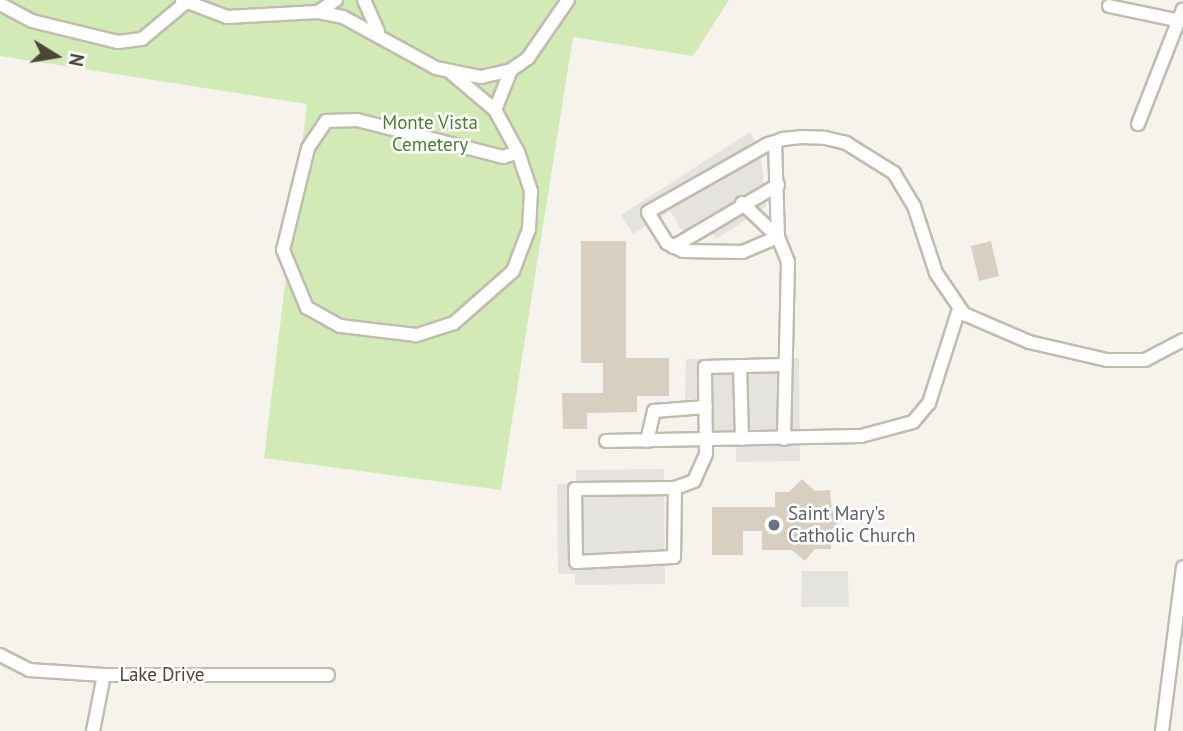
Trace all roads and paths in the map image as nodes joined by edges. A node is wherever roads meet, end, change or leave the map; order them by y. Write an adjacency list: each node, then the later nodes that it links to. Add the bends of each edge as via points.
1 (336, 0): 7 (street)
2 (364, 0): 9 (street)
3 (568, 0): 10 (street, via 542,42)
4 (184, 2): 5 (street, via 142,38 118,42 32,21); 7 (street, via 227,17)
5 (0, 4)
6 (1109, 6): 8 (street)
7 (318, 12): 9 (street)
8 (1182, 15): 13 (street)
9 (378, 32): 11 (street)
10 (511, 71): 11 (street, via 488,77); 12 (street)
11 (450, 72): 12 (street)
12 (495, 110): 15 (street)
13 (1138, 124)
14 (775, 142): 16 (street); 19 (street, via 648,212); 20 (street, via 801,137 846,143 894,173 914,206 936,273)
15 (518, 152): 15 (street, via 531,191 529,229 513,271 491,296 454,323 416,335 340,326 307,308 282,250 308,148 326,121 357,120 503,157)
16 (778, 185): 17 (street); 18 (street)
17 (742, 202): 18 (street); 19 (street)
18 (778, 237): 19 (street, via 743,252); 22 (street, via 789,281)
19 (673, 247)
20 (959, 309): 21 (street, via 1029,342 1107,360 1145,360); 26 (street, via 929,403 913,422 861,436)
21 (1183, 340)
22 (784, 365): 23 (street); 26 (street)
23 (740, 366): 24 (street, via 705,367); 25 (street)
24 (706, 407): 27 (street, via 654,411); 28 (street)
25 (742, 439): 26 (street); 28 (street)
26 (785, 439)
27 (648, 440): 28 (street); 29 (street)
28 (706, 440): 30 (street, via 702,470)
29 (606, 441)
30 (676, 488): 30 (street, via 575,489 576,562 674,557)
31 (1183, 567): 36 (street)
32 (0, 655): 33 (street, Lake Drive, via 29,670)
33 (104, 675): 34 (street, Lake Drive); 35 (street)
34 (328, 676)
35 (93, 731)
36 (1163, 731)

